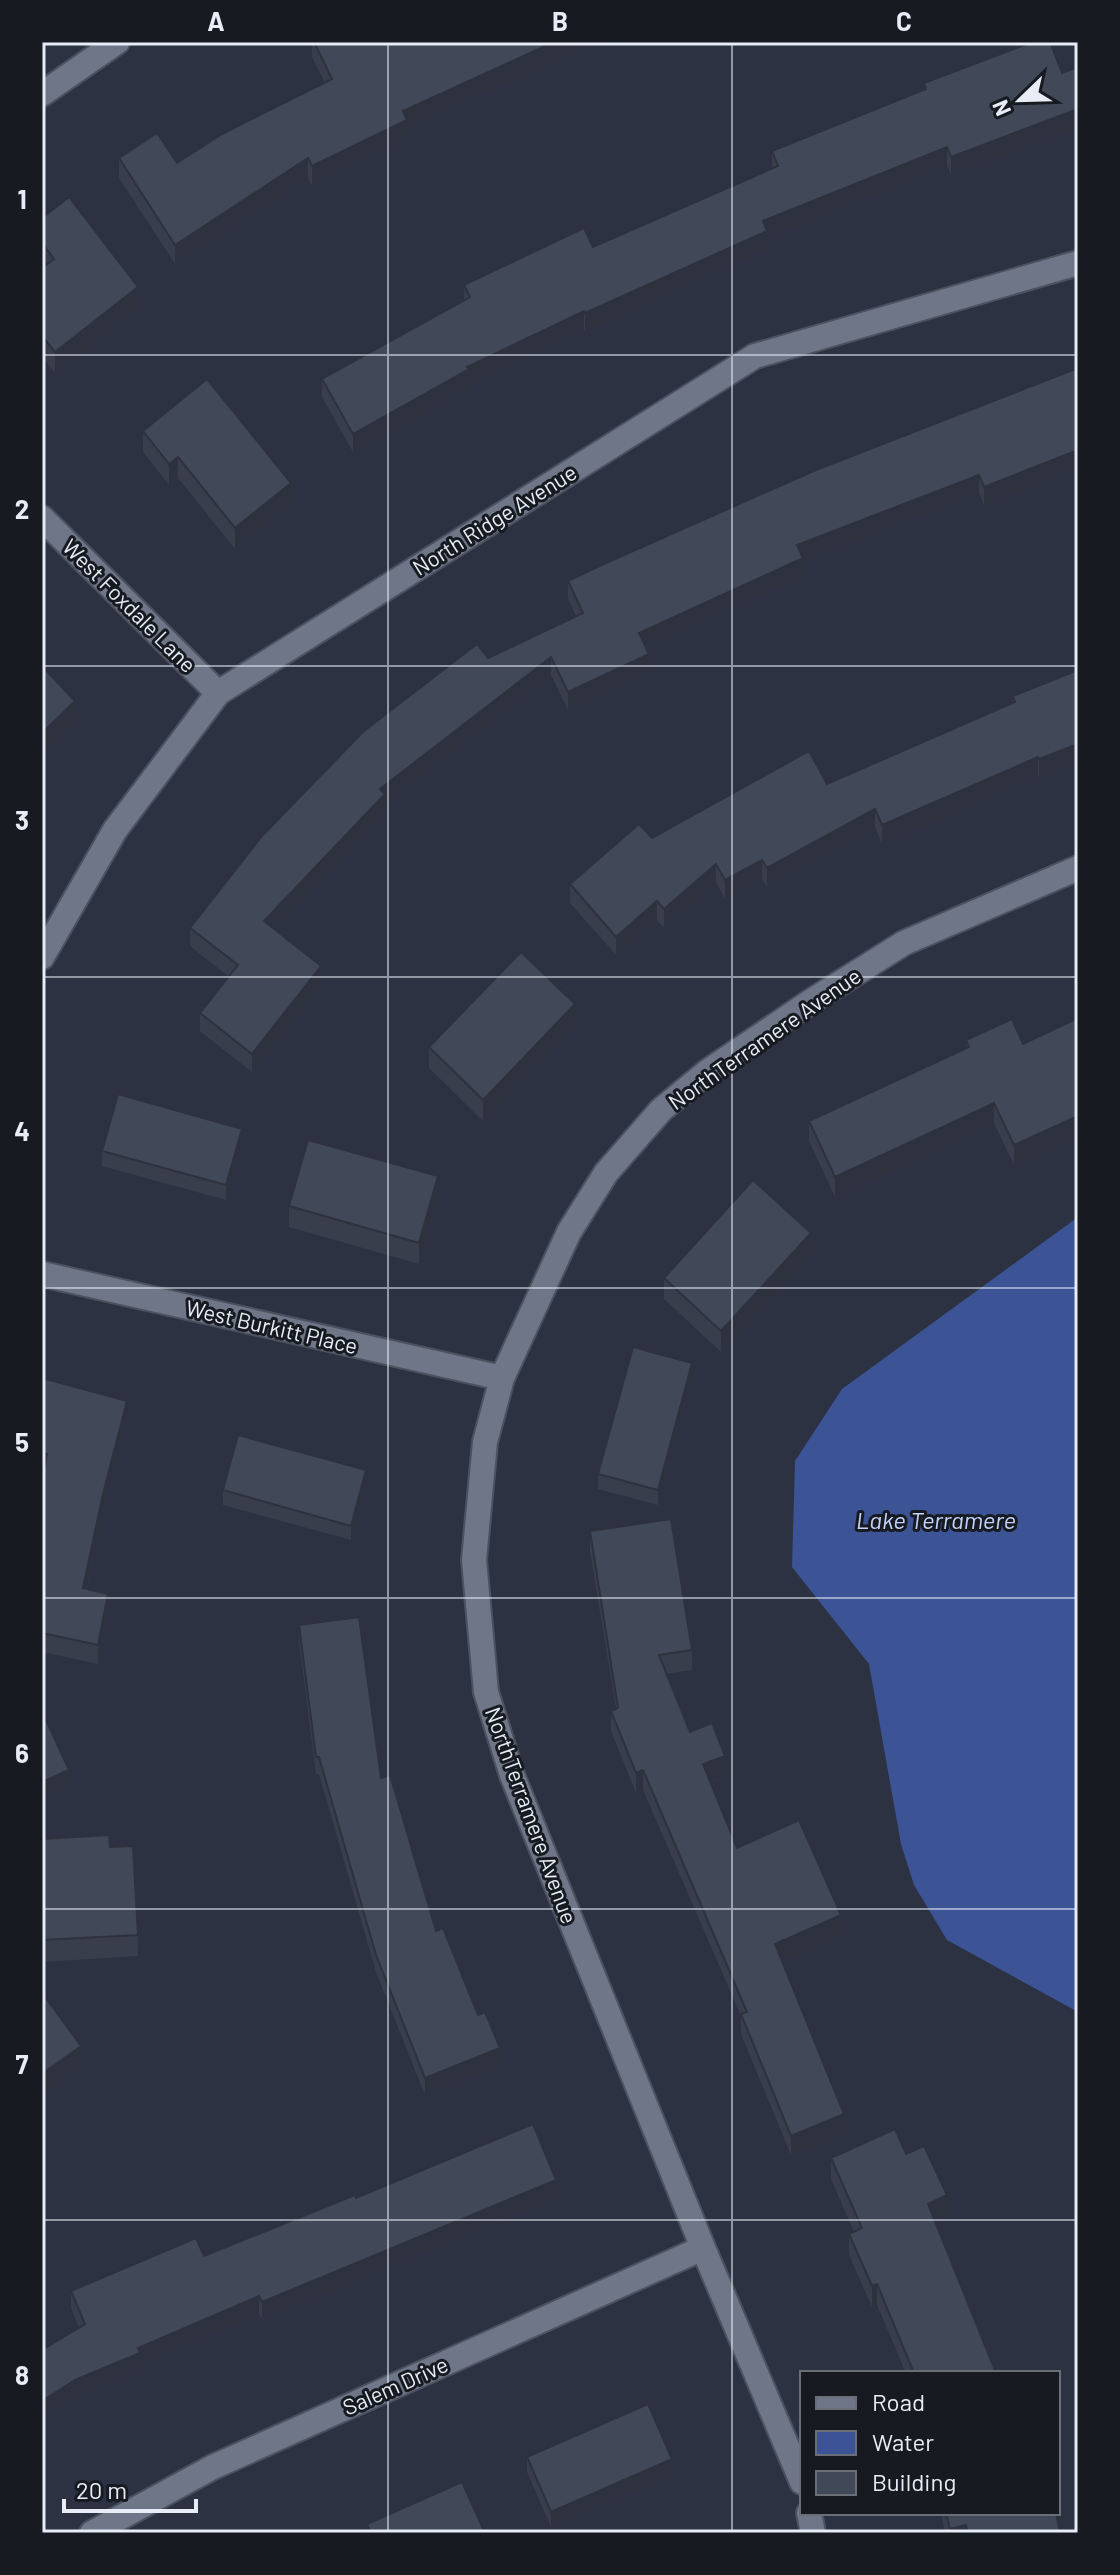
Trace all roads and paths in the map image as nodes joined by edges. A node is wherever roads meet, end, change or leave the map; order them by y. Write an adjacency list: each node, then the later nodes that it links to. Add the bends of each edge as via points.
1 (117, 42): 2 (street)
2 (42, 94)
3 (1078, 263): 5 (street, North Ridge Avenue, via 755,356)
4 (42, 518): 5 (street, West Foxdale Lane)
5 (218, 693): 7 (street, North Ridge Avenue, via 115,830)
6 (1078, 868): 9 (street, NorthTerramere Avenue, via 904,943 707,1072 661,1110 606,1173 569,1232)
7 (42, 957)
8 (42, 1274): 9 (street, West Burkitt Place)
9 (502, 1378): 10 (street, NorthTerramere Avenue, via 485,1442 474,1560 486,1692 512,1775)
10 (703, 2248): 11 (street, NorthTerramere Avenue); 12 (street, Salem Drive, via 213,2467)
11 (800, 2477)
12 (92, 2533)

